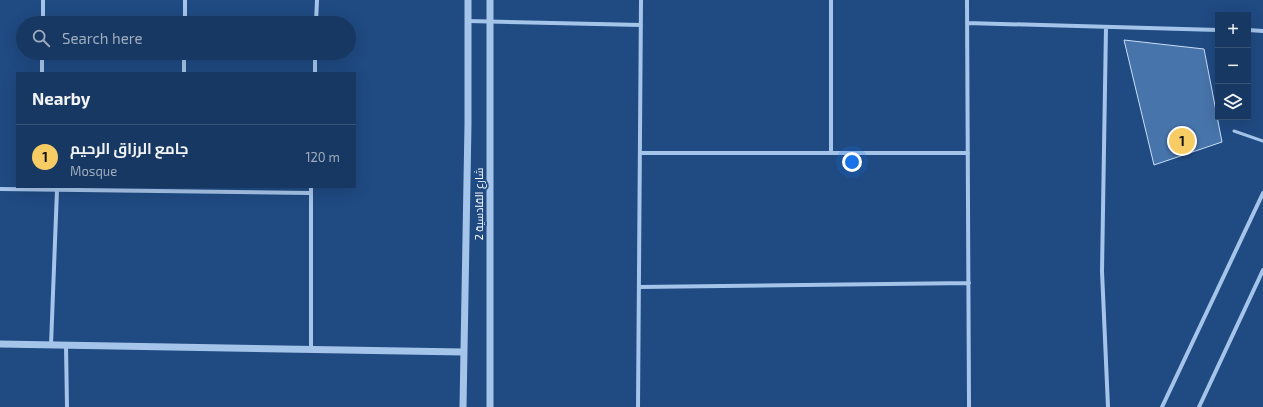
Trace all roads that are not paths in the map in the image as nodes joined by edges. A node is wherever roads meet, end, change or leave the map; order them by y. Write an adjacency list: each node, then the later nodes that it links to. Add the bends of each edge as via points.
1 (43, 0): 9 (street)
2 (185, 0): 10 (street)
3 (317, 0): 11 (street)
4 (468, 0): 12 (street)
5 (490, 0): 13 (street, شارع القادسية 2)
6 (641, 0): 15 (street)
7 (831, 0): 29 (street)
8 (967, 0): 14 (street)
9 (43, 16)
10 (185, 16)
11 (316, 16)
12 (468, 21): 13 (street); 45 (street)
13 (490, 22): 15 (street); 48 (street, شارع القادسية 2)
14 (967, 23): 16 (street); 30 (street)
15 (641, 25): 28 (street)
16 (1106, 27): 17 (street); 51 (street, via 1102,271)
17 (1215, 30)
18 (1251, 30): 19 (street)
19 (1263, 31)
20 (42, 60): 23 (street)
21 (184, 60): 24 (street)
22 (315, 60): 25 (street)
23 (42, 72)
24 (184, 72)
25 (314, 72)
26 (1234, 131): 27 (lane)
27 (1263, 141)
28 (640, 153): 29 (street); 40 (street)
29 (830, 153): 30 (street)
30 (968, 153): 39 (street)
31 (41, 188): 33 (street); 35 (street)
32 (311, 188): 36 (street)
33 (0, 189)
34 (182, 189): 35 (street); 36 (street)
35 (57, 190): 42 (street)
36 (311, 193): 44 (street)
37 (1263, 193): 52 (street)
38 (1263, 270): 53 (street)
39 (969, 282): 40 (street); 50 (street)
40 (639, 287): 49 (street)
41 (0, 344): 42 (street)
42 (52, 345): 43 (street)
43 (66, 345): 44 (street); 46 (street)
44 (311, 349): 45 (street)
45 (463, 352): 47 (street)
46 (67, 407)
47 (463, 407)
48 (490, 407)
49 (638, 407)
50 (970, 407)
51 (1108, 407)
52 (1162, 407)
53 (1199, 407)

